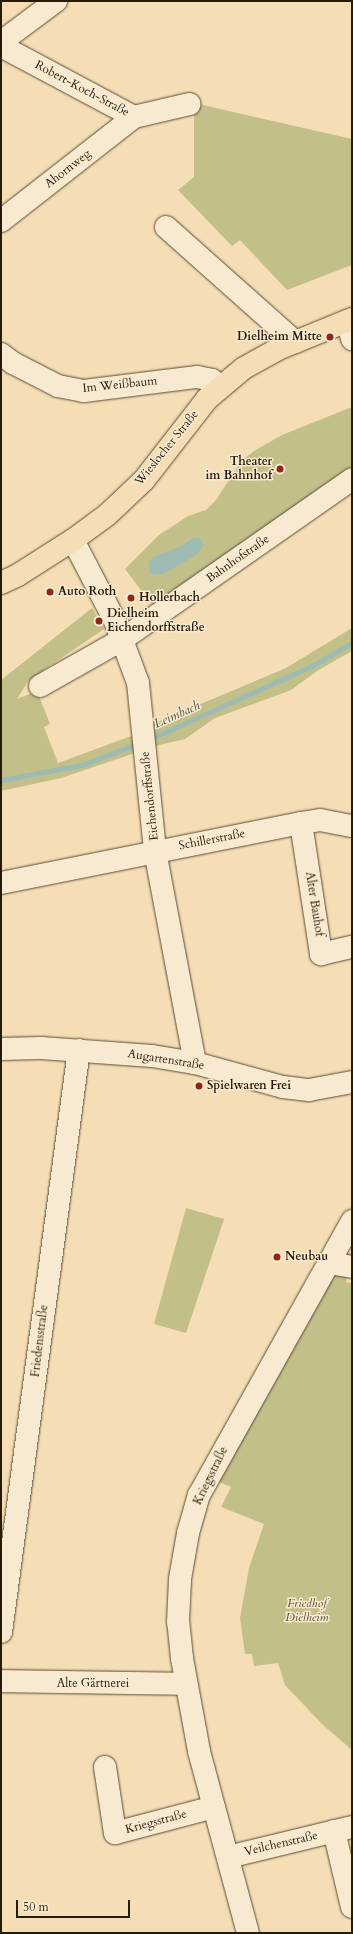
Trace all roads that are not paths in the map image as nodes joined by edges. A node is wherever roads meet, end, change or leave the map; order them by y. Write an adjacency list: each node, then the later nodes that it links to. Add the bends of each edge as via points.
1 (56, 1): 2 (street)
2 (1, 42)
3 (1, 46): 5 (street, Robert-Koch-Straße)
4 (190, 104): 5 (street, Robert-Koch-Straße)
5 (134, 117): 6 (street, Ahornweg)
6 (1, 221)
7 (166, 227): 9 (street)
8 (350, 326): 9 (main road, Wieslocher Straße)
9 (295, 342): 11 (main road, Wieslocher Straße, via 244,368)
10 (1, 354): 11 (street, Im Weißbaum, via 58,386 84,391 197,377 212,380)
11 (221, 386): 13 (main road, Wieslocher Straße, via 144,480 107,515)
12 (352, 479): 15 (street, Bahnhofstraße)
13 (73, 540): 14 (main road, Wieslocher Straße); 15 (street, Eichendorffstraße)
14 (1, 583)
15 (123, 639): 16 (street, Bahnhofstraße); 19 (street, Eichendorffstraße, via 138,684)
16 (40, 686)
17 (301, 823): 18 (street, Schillerstraße, via 320,820); 19 (street, Schillerstraße); 21 (street, Alter Bauhof, via 321,954)
18 (352, 826)
19 (155, 851): 20 (street, Schillerstraße); 24 (street, Eichendorffstraße)
20 (1, 883)
21 (352, 947)
22 (1, 1049): 23 (street, Augartenstraße)
23 (79, 1050): 24 (street, Augartenstraße); 29 (street, Friedensstraße)
24 (194, 1063): 25 (street, Augartenstraße, via 283,1087 309,1090)
25 (352, 1082)
26 (352, 1221): 27 (street, Kriegsstraße)
27 (330, 1263): 28 (street); 31 (street, Kriegsstraße, via 200,1495 188,1533 180,1579 178,1622)
28 (352, 1267)
29 (1, 1632)
30 (1, 1681): 31 (street, Alte Gärtnerei)
31 (186, 1684): 33 (street, Kriegsstraße, via 199,1751)
32 (105, 1767): 33 (street, Kriegsstraße, via 115,1833)
33 (214, 1807): 35 (street, Kriegsstraße)
34 (343, 1829): 35 (street, Veilchenstraße); 36 (street, Veilchenstraße)
35 (228, 1857): 37 (street, Kriegsstraße)
36 (352, 1907)
37 (248, 1933)

